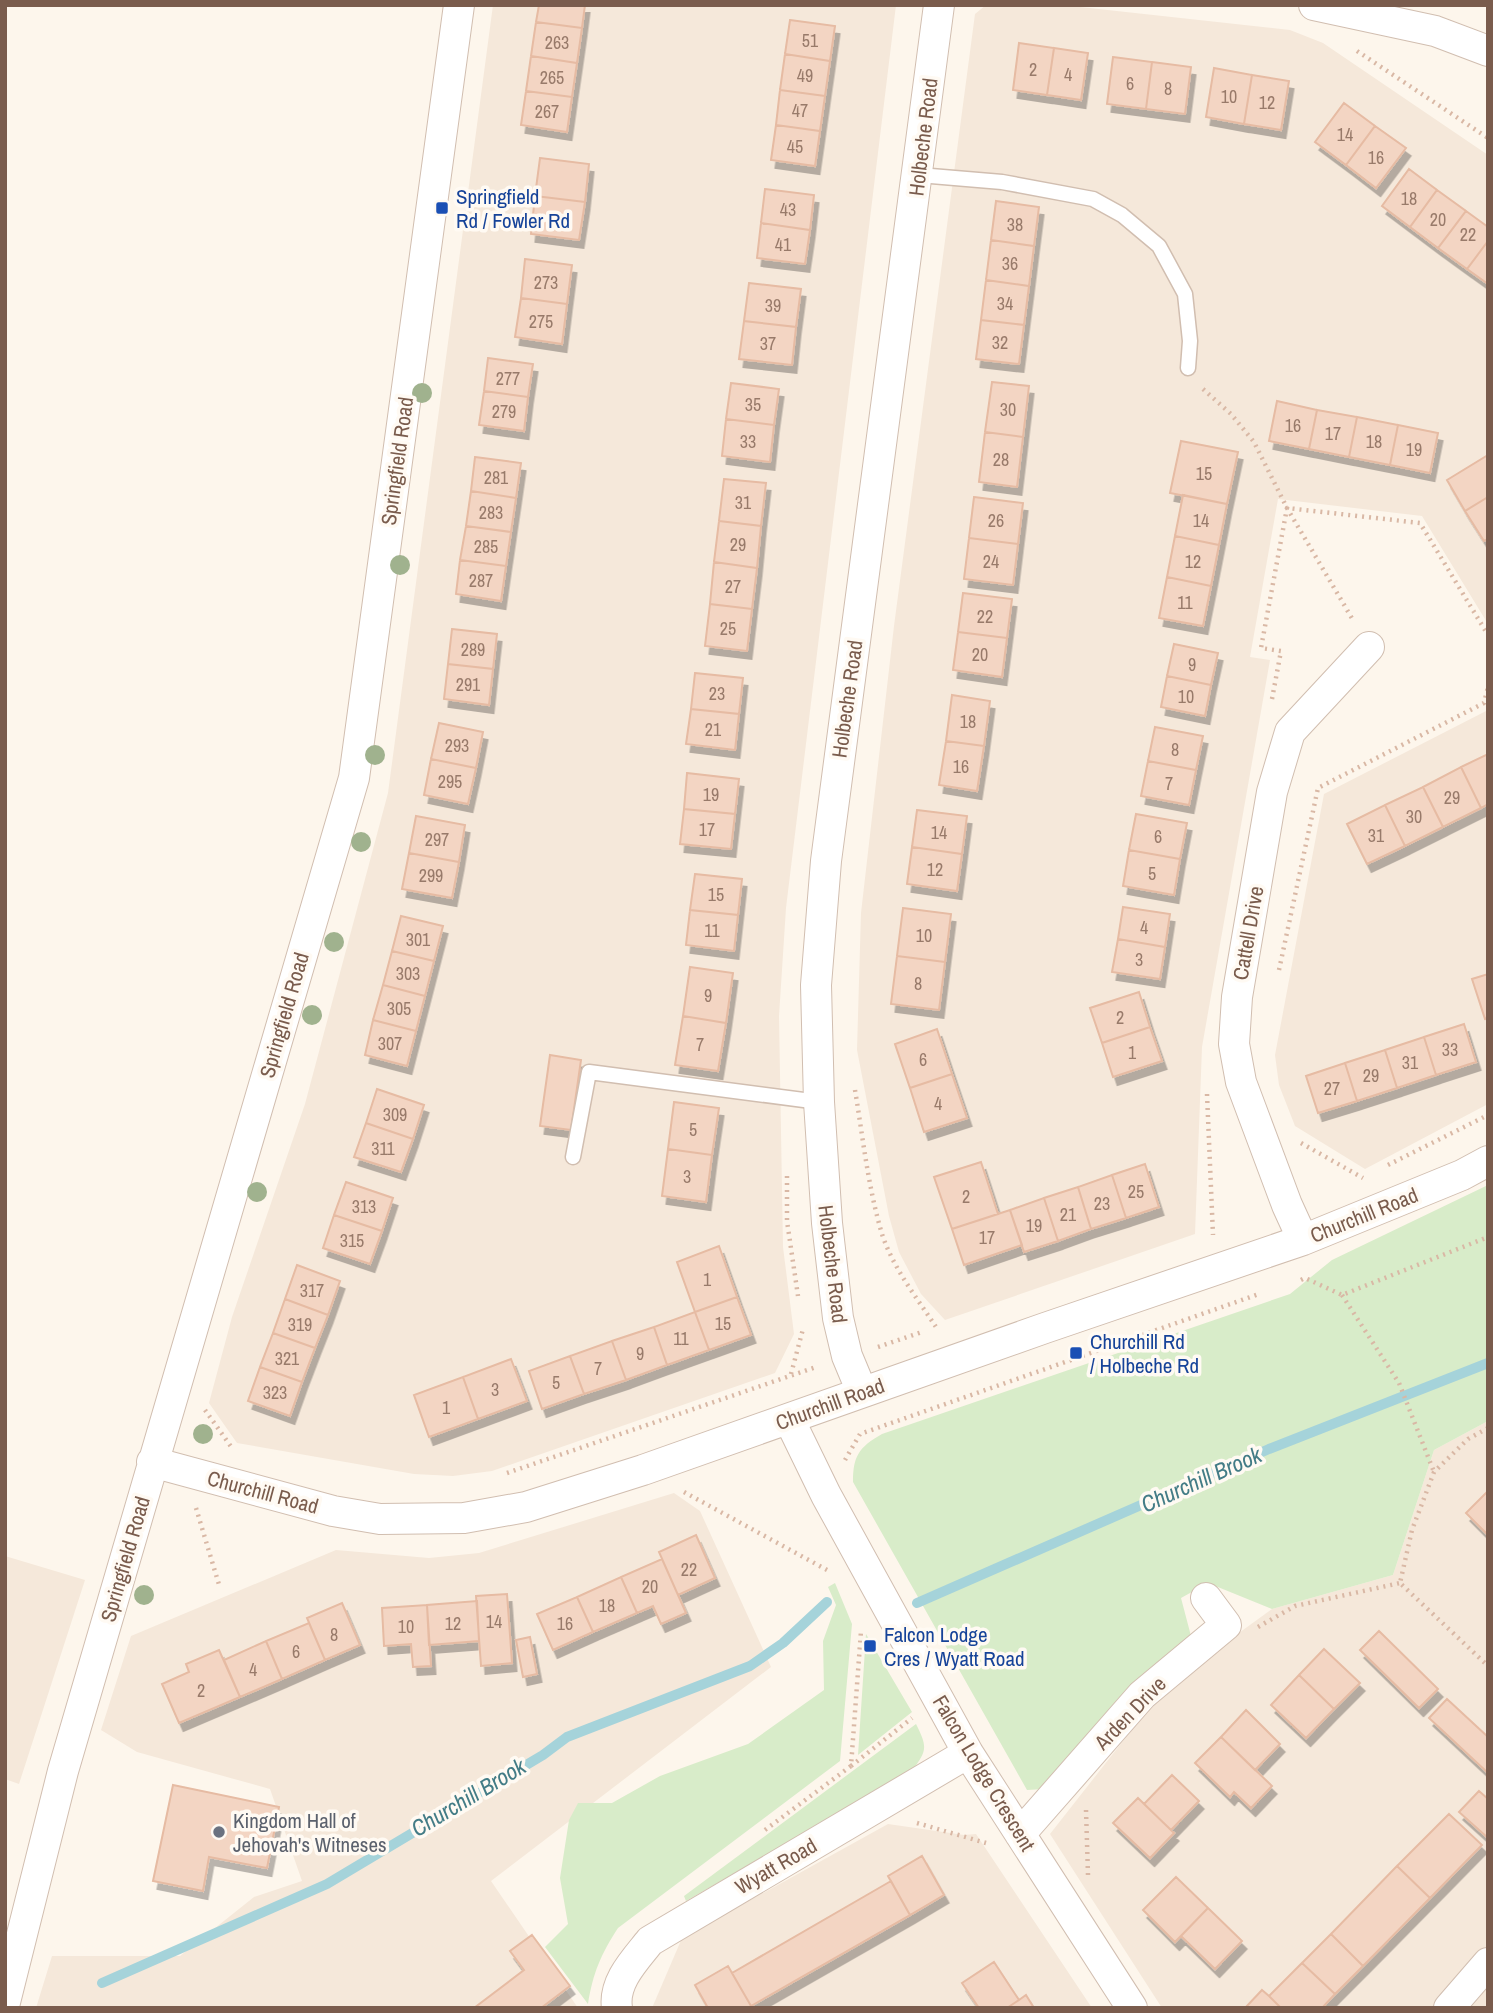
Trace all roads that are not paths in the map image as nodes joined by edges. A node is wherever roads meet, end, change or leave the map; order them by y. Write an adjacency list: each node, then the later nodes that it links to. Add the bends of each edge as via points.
1 (459, 5): 14 (street, Springfield Road, via 354,778)
2 (939, 5): 5 (street, Holbeche Road)
3 (1314, 5): 4 (street, via 1435,31)
4 (1488, 51)
5 (919, 175): 6 (lane, via 1002,182 1093,199 1122,215 1159,246 1185,294); 8 (street, Holbeche Road, via 825,861 816,985)
6 (1188, 368)
7 (1368, 647): 11 (street, Cattell Drive, via 1290,732 1272,792 1237,997 1234,1044 1241,1082)
8 (819, 1102): 9 (lane, via 590,1072); 12 (street, Holbeche Road, via 838,1318)
9 (572, 1157)
10 (1488, 1161): 11 (street, Churchill Road)
11 (1303, 1240): 12 (street, Churchill Road)
12 (862, 1392): 13 (street, Churchill Road)
13 (789, 1419): 14 (street, Churchill Road, via 526,1507 464,1518 405,1521 333,1511); 16 (street, Falcon Lodge Crescent, via 825,1494 850,1569 938,1698)
14 (152, 1462): 19 (street, Springfield Road, via 63,1771)
15 (1206, 1598): 17 (street, Arden Drive, via 1226,1625 1142,1695 1085,1760)
16 (968, 1753): 17 (street, Falcon Lodge Crescent); 20 (street, Wyatt Road, via 650,1941 621,1978)
17 (1028, 1846): 21 (street, Falcon Lodge Crescent)
18 (1488, 1963): 22 (street)
19 (5, 2002)
20 (617, 2008)
21 (1132, 2008)
22 (1449, 2008)

